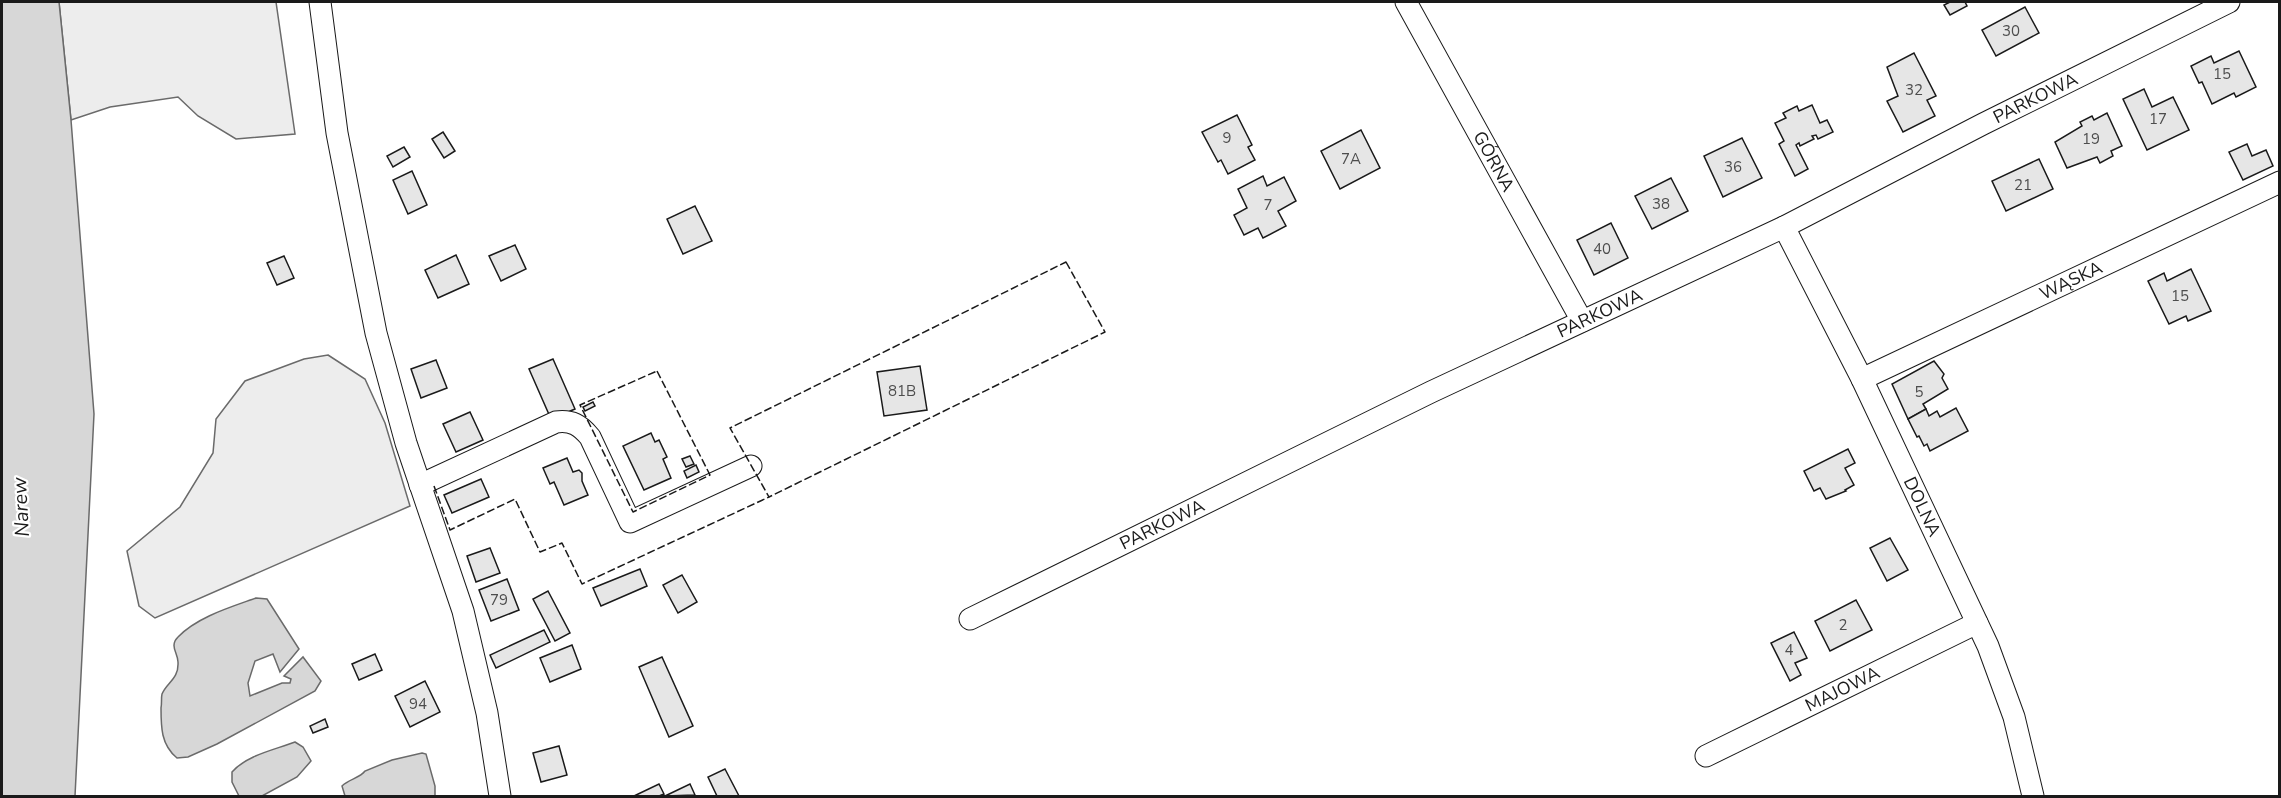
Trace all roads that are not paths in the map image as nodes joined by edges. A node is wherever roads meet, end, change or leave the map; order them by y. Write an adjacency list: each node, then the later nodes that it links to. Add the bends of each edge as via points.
1 (321, 2): 9 (street, via 337,133 376,333)
2 (1406, 2): 6 (street, GÓRNA)
3 (2216, 4): 5 (street, PARKOWA)
4 (2280, 182): 7 (street, WĄSKA)
5 (1784, 227): 6 (street, PARKOWA); 7 (street, DOLNA)
6 (1582, 321): 10 (street, PARKOWA)
7 (1862, 379): 11 (street, DOLNA)
8 (751, 466): 9 (street, via 630,522 590,437 581,426 569,421 556,422)
9 (420, 484): 13 (street, via 463,611 487,713)
10 (970, 619)
11 (1977, 623): 12 (street, MAJOWA); 14 (street, DOLNA, via 2013,717)
12 (1706, 756)
13 (500, 796)
14 (2033, 796)

